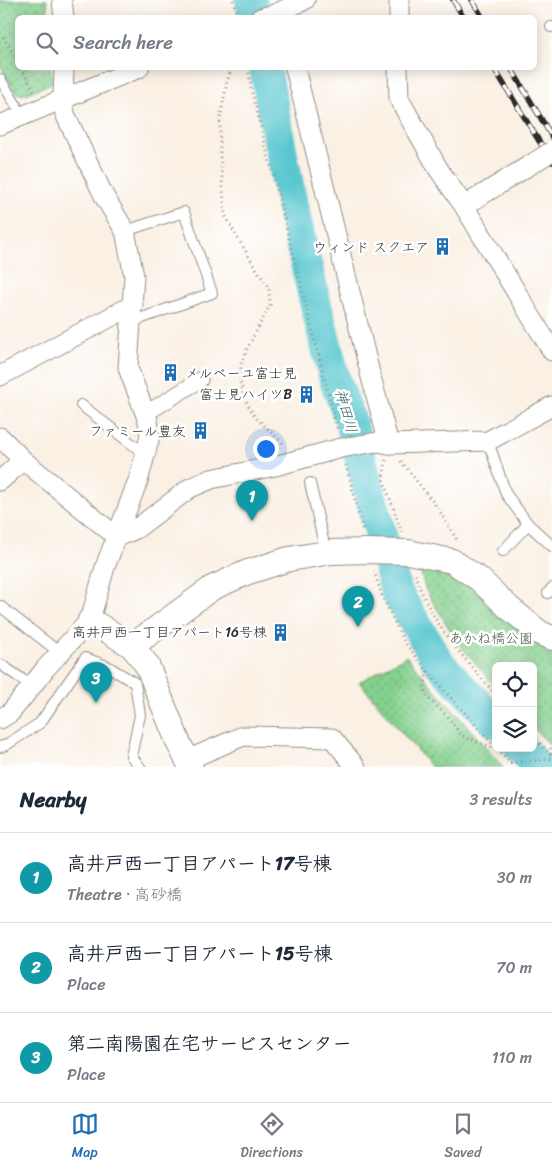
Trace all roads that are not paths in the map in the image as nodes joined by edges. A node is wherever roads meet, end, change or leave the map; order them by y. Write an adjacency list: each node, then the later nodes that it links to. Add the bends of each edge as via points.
1 (62, 0): 4 (street)
2 (305, 0): 5 (street)
3 (399, 0): 6 (street)
4 (64, 15)
5 (271, 15)
6 (399, 15)
7 (64, 70): 12 (street)
8 (134, 70): 12 (street)
9 (295, 70): 27 (street, via 371,377)
10 (398, 70): 16 (street, via 399,98)
11 (0, 79): 13 (lane)
12 (63, 98): 14 (street); 17 (street, via 65,114 104,196)
13 (16, 105)
14 (0, 125)
15 (552, 151): 16 (street, bridge)
16 (464, 206): 19 (street)
17 (125, 231): 18 (street, via 134,276); 18 (lane, via 184,212 212,293)
18 (132, 313): 20 (street); 24 (street, via 128,368)
19 (552, 351)
20 (0, 376)
21 (200, 380): 24 (street)
22 (81, 405): 28 (lane)
23 (552, 406): 26 (street)
24 (145, 414): 28 (street, via 150,436)
25 (0, 437): 29 (street)
26 (488, 441): 27 (street); 32 (lane, via 506,494)
27 (383, 443): 33 (street, via 344,448 211,479 190,488 136,529)
28 (145, 454): 33 (street)
29 (23, 460): 30 (street); 33 (street)
30 (0, 481)
31 (310, 483): 36 (lane)
32 (528, 524): 34 (lane); 35 (lane)
33 (117, 537): 38 (street)
34 (552, 546)
35 (503, 552)
36 (326, 553): 39 (street, via 403,552 452,561 480,579 540,633); 40 (street, via 288,559 212,588)
37 (0, 606): 41 (lane)
38 (90, 620): 40 (street); 41 (street)
39 (552, 638)
40 (132, 646): 46 (street, via 147,665)
41 (60, 653): 43 (street)
42 (0, 664): 43 (lane)
43 (32, 686): 44 (street)
44 (0, 719)
45 (0, 747): 47 (lane, via 40,723 85,658 107,666 135,683 140,714 131,756)
46 (189, 764): 48 (street, via 243,736 332,738)
47 (140, 767)
48 (356, 767)

